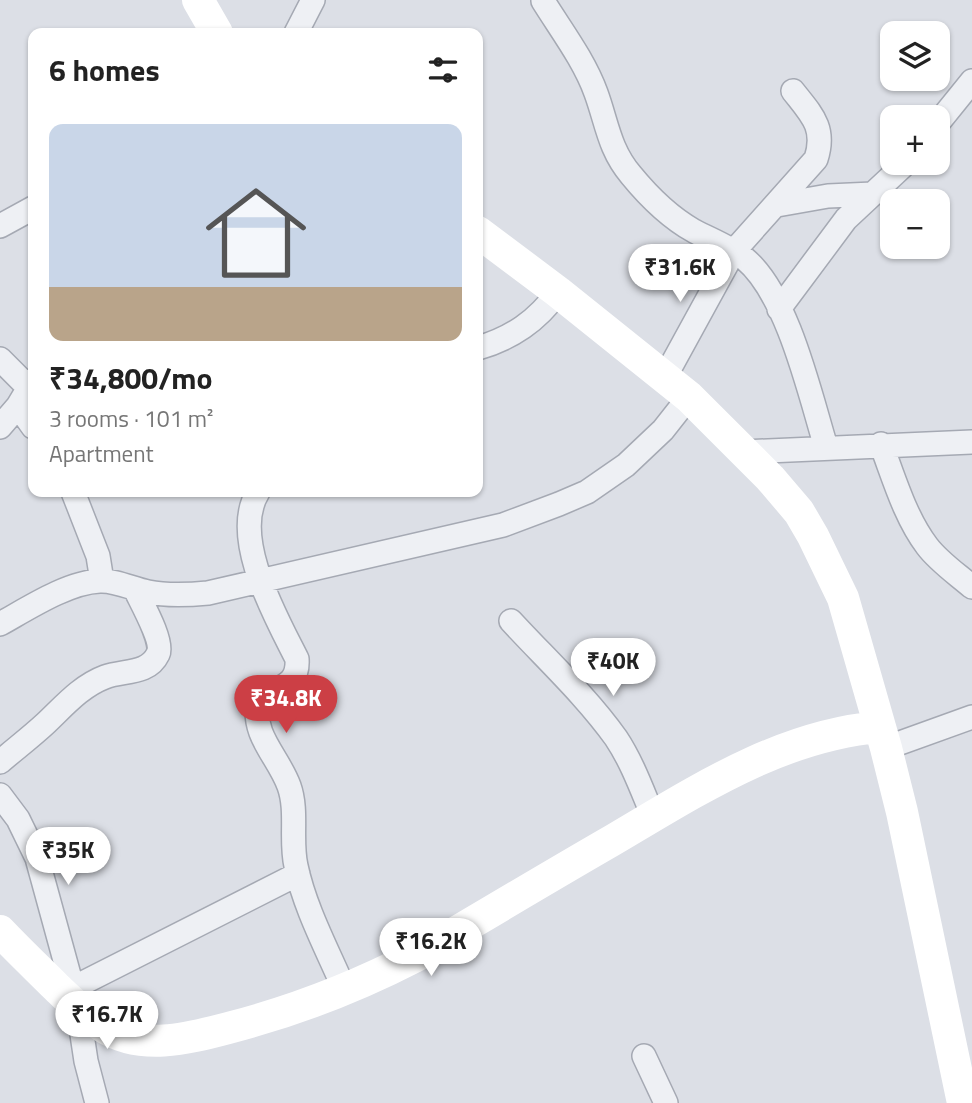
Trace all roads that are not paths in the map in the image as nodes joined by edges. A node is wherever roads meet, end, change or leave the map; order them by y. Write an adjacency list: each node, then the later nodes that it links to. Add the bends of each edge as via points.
1 (198, 0): 4 (main road)
2 (313, 0): 5 (street)
3 (543, 1): 15 (street, via 587,73 605,129 631,175 675,219)
4 (214, 28)
5 (299, 28)
6 (972, 80): 8 (street)
7 (793, 91): 11 (street, via 819,128 821,146 807,172)
8 (950, 108)
9 (893, 175): 10 (street)
10 (873, 194): 11 (street, via 828,195); 17 (street, via 832,236)
11 (777, 205): 15 (street)
12 (28, 211): 13 (street)
13 (0, 226)
14 (483, 236): 16 (main road)
15 (734, 251): 17 (street, via 759,274); 20 (street)
16 (558, 292): 18 (street, via 521,330); 20 (main road)
17 (779, 309): 26 (street, via 799,356)
18 (483, 346)
19 (0, 359): 21 (street)
20 (665, 377): 22 (main road)
21 (27, 392): 23 (street)
22 (690, 397): 27 (main road); 31 (street, via 626,466 559,505 503,525)
23 (0, 427)
24 (972, 442): 25 (street)
25 (881, 444): 26 (street); 32 (street, via 920,535 941,561)
26 (826, 447): 27 (street)
27 (743, 452): 37 (main road, via 799,512 828,564 852,627)
28 (75, 497): 30 (street, via 98,556)
29 (252, 497): 31 (street, via 248,516)
30 (102, 580): 33 (street); 35 (street, via 64,591)
31 (259, 581): 33 (street, via 186,595); 41 (street, via 297,659 294,679 258,702 256,717 289,787)
32 (972, 587)
33 (135, 589): 38 (street, via 159,643 159,653 147,667 105,677 82,691)
34 (511, 621): 40 (street, via 617,740)
35 (0, 624)
36 (972, 717): 37 (street)
37 (883, 737): 40 (main road, via 838,732 773,754 718,778); 48 (main road)
38 (0, 762)
39 (0, 794): 44 (street, via 19,819 37,858)
40 (653, 816): 43 (main road, via 416,956)
41 (298, 874): 43 (street); 44 (street)
42 (0, 931): 44 (main road)
43 (345, 991): 44 (main road, via 265,1019 166,1041 120,1035 102,1027)
44 (76, 998): 46 (street)
45 (644, 1056): 47 (street)
46 (97, 1103)
47 (666, 1103)
48 (963, 1103)

